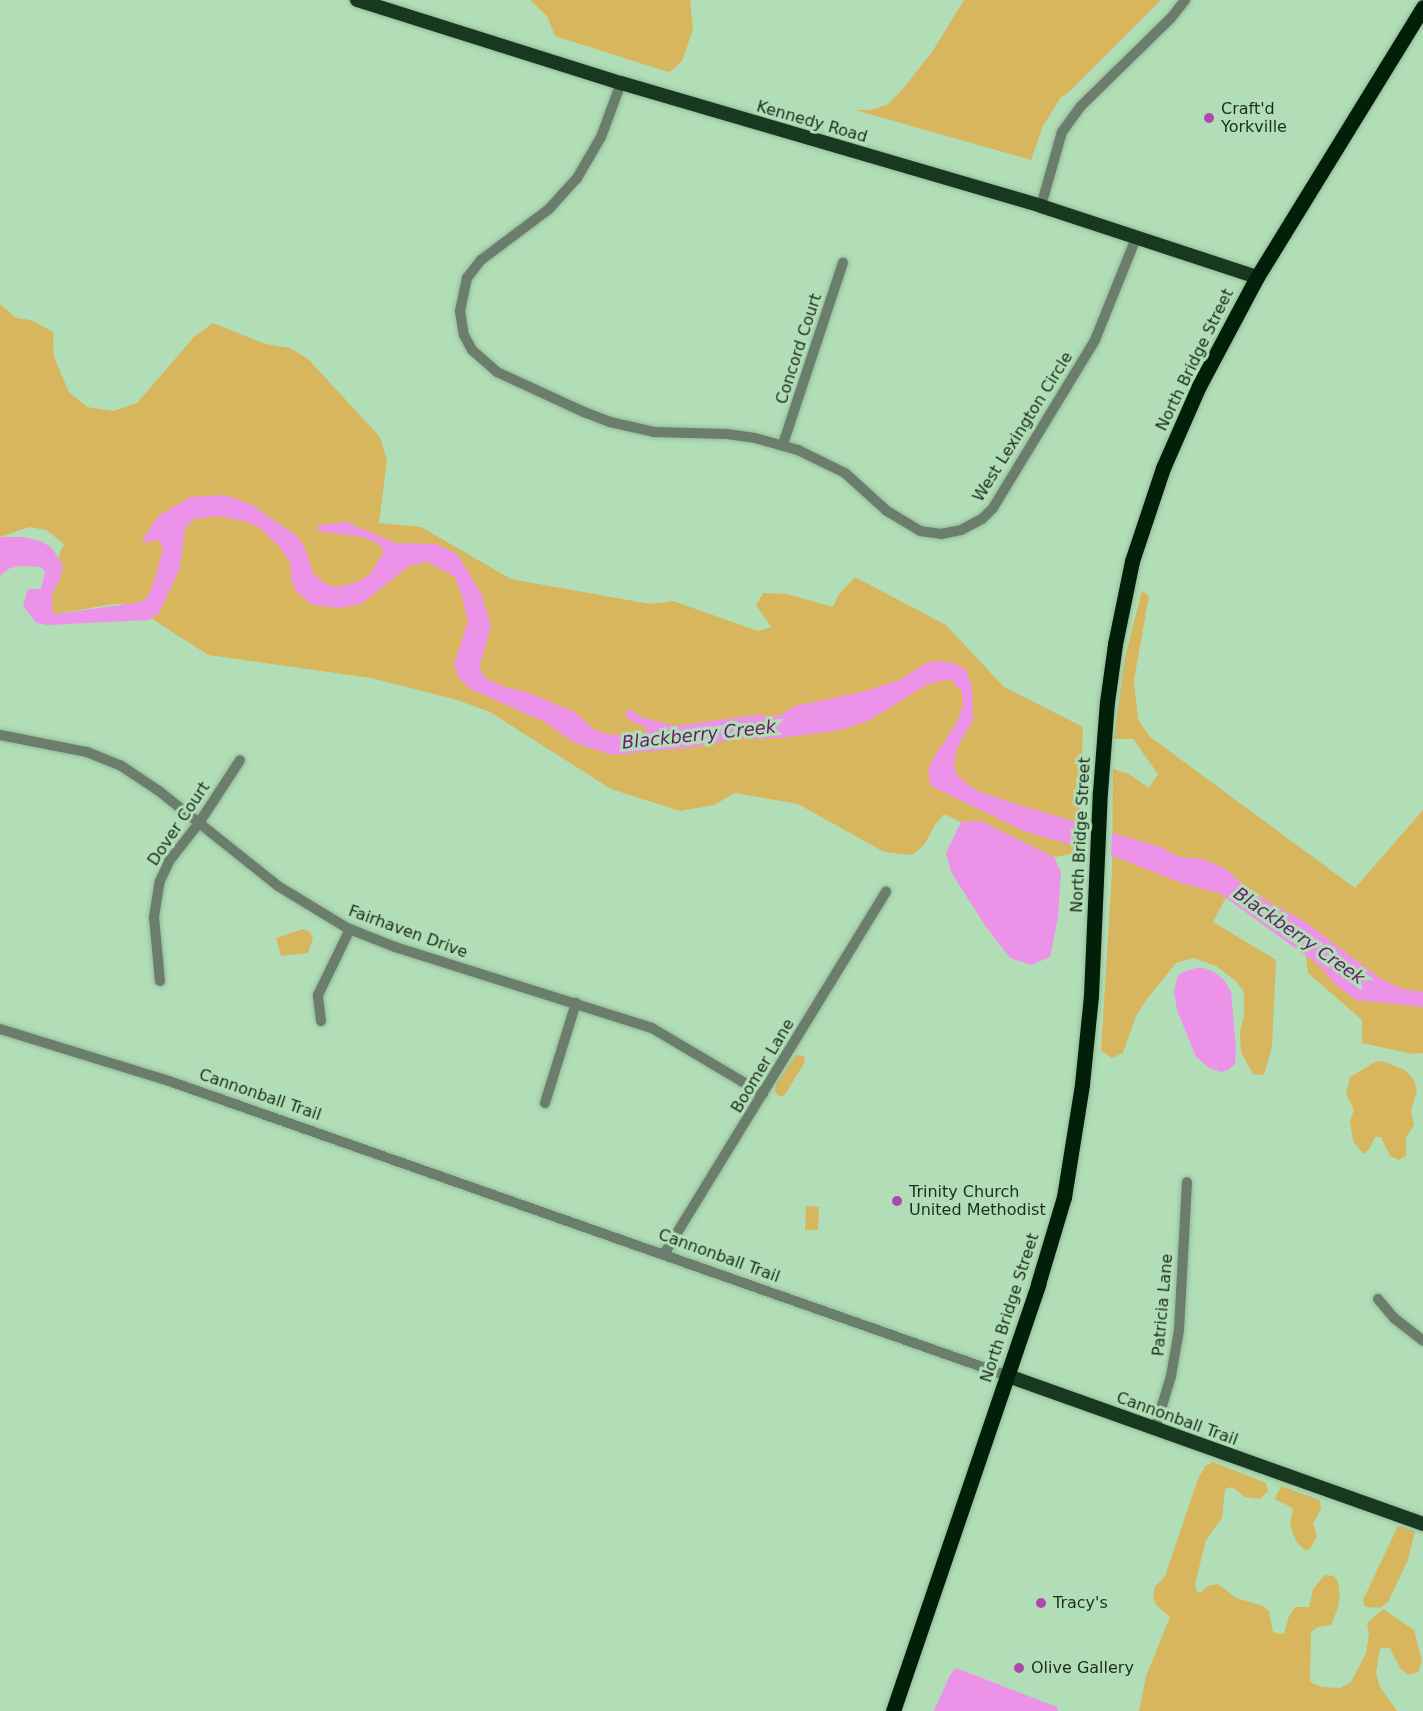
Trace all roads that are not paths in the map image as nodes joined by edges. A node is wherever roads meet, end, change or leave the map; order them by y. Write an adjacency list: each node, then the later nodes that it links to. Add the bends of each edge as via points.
1 (357, 0): 4 (main road, Kennedy Road)
2 (1185, 0): 5 (street, via 1081,106 1062,132)
3 (1423, 7): 8 (highway, North Bridge Street)
4 (621, 83): 5 (main road, Kennedy Road); 9 (street, West Lexington Circle, via 601,137 577,178 549,209 472,271 460,301 464,335 478,358 497,372 606,420 654,432 727,434)
5 (1041, 206): 6 (main road, Kennedy Road)
6 (1137, 238): 8 (main road, Kennedy Road); 9 (street, West Lexington Circle, via 1095,340 993,508 973,525 941,534 908,526 844,473)
7 (843, 263): 9 (street, Concord Court)
8 (1257, 277): 25 (highway, North Bridge Street, via 1199,386 1163,468 1132,561 1115,644 1100,792 1091,994 1082,1084 1064,1197)
9 (783, 444)
10 (0, 735): 12 (street, Fairhaven Drive, via 84,751 114,762)
11 (240, 760): 12 (street, Dover Court)
12 (199, 823): 14 (street, Fairhaven Drive, via 283,890); 15 (street, Dover Court, via 170,860 157,891 154,917)
13 (886, 892): 19 (street, Boomer Lane)
14 (350, 929): 16 (street, Fairhaven Drive, via 403,950); 17 (street, via 318,994)
15 (160, 981)
16 (576, 1003): 19 (street, Fairhaven Drive, via 651,1028); 20 (street)
17 (321, 1022)
18 (0, 1029): 22 (street, Cannonball Trail, via 169,1081)
19 (764, 1094): 22 (street, Boomer Lane)
20 (545, 1103)
21 (1187, 1182): 26 (street, Patricia Lane, via 1179,1329 1171,1376)
22 (664, 1254): 25 (street, Cannonball Trail)
23 (1378, 1299): 24 (street)
24 (1423, 1341)
25 (1008, 1376): 26 (main road, Cannonball Trail); 28 (highway, North Bridge Street)
26 (1155, 1429): 27 (main road, Cannonball Trail)
27 (1423, 1524)
28 (893, 1711)

